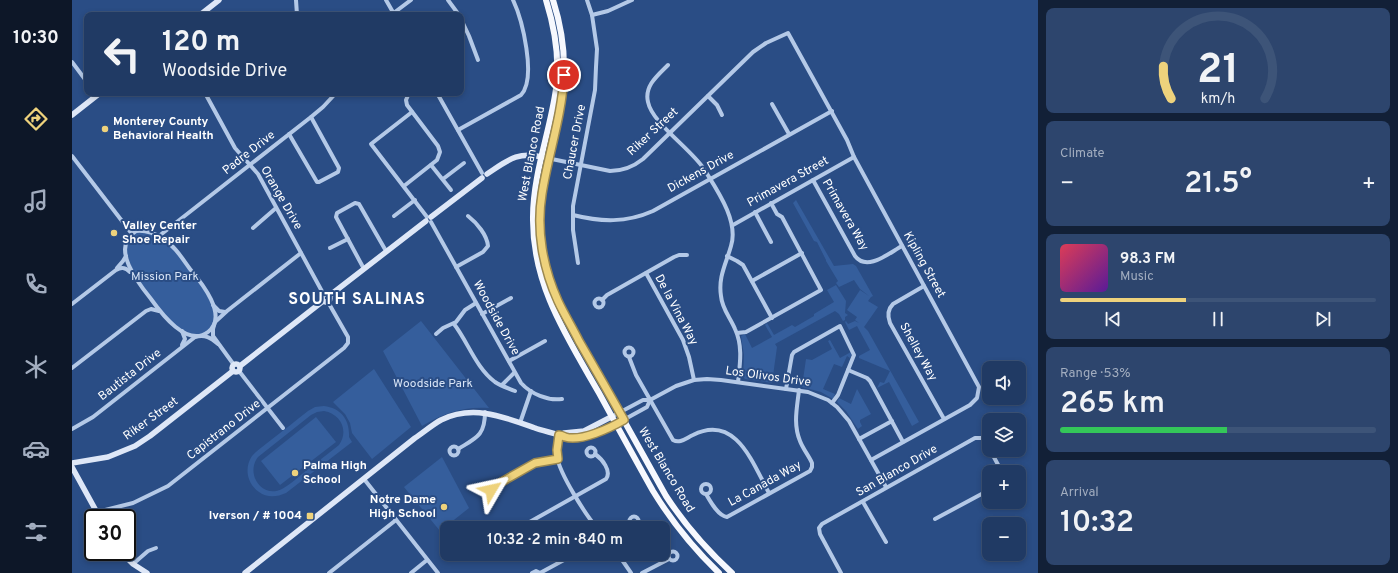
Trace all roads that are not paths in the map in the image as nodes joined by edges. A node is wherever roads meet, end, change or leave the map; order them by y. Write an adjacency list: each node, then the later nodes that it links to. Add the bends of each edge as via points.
1 (219, 0): 11 (street)
2 (296, 0): 12 (street)
3 (386, 0): 13 (street)
4 (410, 0): 14 (street)
5 (448, 0): 15 (street)
6 (513, 0): 35 (street, via 523,26 526,45 525,89 520,95)
7 (546, 0): 40 (main road, West Blanco Road, via 554,29 557,67 556,89)
8 (553, 0): 42 (main road, West Blanco Road, via 562,36 564,63 563,88)
9 (587, 0): 16 (street, Chaucer Drive)
10 (632, 0): 16 (street)
11 (204, 12)
12 (298, 12)
13 (392, 12)
14 (395, 12)
15 (457, 12)
16 (592, 15): 46 (street, Chaucer Drive, via 597,49 595,90)
17 (464, 25): 19 (street)
18 (788, 33): 28 (street, Riker Street, via 753,52); 30 (street, Kipling Street)
19 (478, 60)
20 (72, 62): 22 (street)
21 (668, 65): 36 (street, via 652,81 647,99 652,113)
22 (84, 78)
23 (96, 96): 32 (street)
24 (207, 96): 44 (street, Orange Drive, via 235,148)
25 (333, 96): 34 (street, Padre Drive)
26 (408, 96): 31 (street, via 406,102)
27 (439, 96): 35 (street)
28 (708, 96): 33 (street); 36 (street, Riker Street)
29 (772, 104): 38 (street)
30 (832, 111): 38 (street, Dickens Drive); 41 (street, Kipling Street)
31 (412, 112): 45 (street, via 440,149 440,156); 51 (street, Woodside Drive, via 371,144)
32 (72, 115)
33 (722, 115)
34 (311, 117): 37 (street, Padre Drive); 37 (street, via 339,168 338,172 317,182)
35 (458, 130): 47 (street)
36 (670, 133): 46 (street, Riker Street, via 643,159 628,168 610,171); 49 (street, via 700,163)
37 (289, 134): 44 (street, Padre Drive)
38 (789, 134): 49 (street, Dickens Drive)
39 (72, 156): 64 (street)
40 (542, 157): 42 (street, Riker Street); 47 (street, Riker Street, via 518,155); 126 (main road, West Blanco Road, via 533,217 534,248 541,278 554,312)
41 (854, 157): 50 (street, Primavera Street); 69 (street, Kipling Street)
42 (549, 158): 46 (street, Riker Street); 125 (main road, West Blanco Road, via 542,195 540,229 547,272 558,302)
43 (464, 163): 48 (street)
44 (250, 165): 55 (street, Orange Drive, via 258,174); 62 (street, Padre Drive)
45 (431, 165): 48 (street); 51 (street)
46 (582, 165): 57 (street, Chaucer Drive, via 575,192)
47 (484, 175): 60 (street, Riker Street)
48 (443, 179): 52 (street)
49 (710, 179): 57 (street, Dickens Drive, via 653,211 635,218 608,221); 61 (street)
50 (813, 180): 54 (street, Primavera Street); 69 (street, Primavera Way, via 858,260 872,262)
51 (404, 186): 53 (street, Woodside Drive)
52 (451, 190)
53 (415, 200): 58 (street); 60 (street, Woodside Drive)
54 (771, 203): 56 (street, Primavera Street); 73 (street, via 777,214 782,217)
55 (276, 208): 63 (street); 72 (street, Orange Drive)
56 (755, 212): 61 (street, Primavera Street); 68 (street)
57 (573, 215): 77 (street, Chaucer Drive)
58 (394, 216)
59 (468, 216): 78 (street, via 477,223 488,246 483,252)
60 (429, 219): 71 (street, Riker Street); 78 (street, Woodside Drive)
61 (733, 225): 76 (street, via 733,239)
62 (171, 227): 65 (street, Padre Drive); 67 (street, via 166,234)
63 (253, 228)
64 (132, 234): 65 (street, via 136,231 145,231); 74 (street, via 126,243)
65 (159, 236): 67 (street)
66 (348, 239): 70 (street); 71 (street, via 336,214 357,203); 79 (street)
67 (168, 242): 91 (street, via 205,288)
68 (771, 242)
69 (902, 246): 84 (street, Kipling Street)
70 (330, 248)
71 (386, 251): 79 (street, Riker Street)
72 (301, 253): 86 (street, Orange Drive); 93 (street)
73 (802, 254): 83 (street); 96 (street, via 821,290)
74 (126, 255): 80 (street); 81 (street)
75 (687, 255): 82 (street, via 674,257)
76 (727, 256): 83 (street, via 741,263); 100 (street, via 721,273 720,294 725,311)
77 (578, 263)
78 (456, 267): 89 (street, Woodside Drive)
79 (364, 269): 86 (street, Riker Street)
80 (116, 270): 81 (street, via 124,268); 90 (street)
81 (132, 273): 85 (street)
82 (646, 273): 88 (street); 113 (street, De la Vina Way, via 683,340)
83 (752, 281): 96 (street)
84 (924, 286): 128 (street, Kipling Street, via 979,387 974,402); 128 (street, Shelley Way, via 893,304 888,316)
85 (149, 297): 92 (street, via 150,302); 94 (street)
86 (326, 298): 103 (street, Orange Drive); 110 (street, Riker Street)
87 (511, 298): 95 (street)
88 (602, 300)
89 (476, 303): 95 (street, Woodside Drive); 97 (street, via 465,310)
90 (72, 304)
91 (213, 304): 93 (street, via 220,312); 98 (street)
92 (146, 311): 94 (street, via 153,309); 109 (street)
93 (227, 311): 98 (street, Bautista Drive)
94 (160, 312): 99 (street)
95 (482, 314): 108 (street, Woodside Drive)
96 (772, 318): 100 (street, via 746,332)
97 (454, 324): 101 (street); 115 (street, via 481,365 493,380)
98 (214, 325): 102 (street, Bautista Drive, via 209,332); 105 (street, via 214,336)
99 (181, 330): 102 (street); 106 (street, via 185,339)
100 (737, 333): 114 (street, via 741,352)
101 (436, 334)
102 (199, 336): 105 (street, via 211,338); 106 (street, Bautista Drive)
103 (348, 341): 123 (street, Capistrano Drive, via 344,348)
104 (545, 341): 108 (street)
105 (218, 344): 110 (street)
106 (181, 348): 133 (street, Bautista Drive, via 93,417)
107 (629, 357): 121 (street)
108 (509, 361): 112 (street, Woodside Drive)
109 (72, 368)
110 (236, 368): 123 (street); 142 (street, Riker Street, via 135,446 108,457)
111 (848, 370): 116 (street, via 854,353 840,326 794,352); 122 (street); 129 (street, via 869,379)
112 (514, 373): 115 (street); 119 (street, Woodside Drive, via 521,383)
113 (694, 380): 114 (street, Los Olivos Drive); 121 (street, Los Olivos Drive)
114 (738, 382): 116 (street, Los Olivos Drive)
115 (502, 385): 118 (street)
116 (786, 388): 117 (street, Los Olivos Drive)
117 (799, 390): 122 (street, Los Olivos Drive, via 816,394); 148 (street, La Canada Way, via 796,425 799,439 812,467 808,472)
118 (515, 391)
119 (532, 391): 120 (street, Woodside Drive, via 554,400); 130 (street)
120 (562, 399)
121 (650, 400): 125 (street, Los Olivos Drive, via 643,400); 127 (street, Los Olivos Drive, via 647,407); 148 (street, via 675,441 711,430 723,431 736,438)
122 (832, 403): 136 (street, Los Olivos Drive, via 845,416)
123 (268, 408): 132 (street); 153 (street, Capistrano Drive, via 168,486 133,502)
124 (485, 412): 130 (street); 138 (street, via 482,432); 144 (street, via 456,414 441,420)
125 (620, 412): 126 (street, Los Olivos Drive); 127 (main road, West Blanco Road)
126 (611, 417): 131 (main road, West Blanco Road); 134 (street, via 588,429)
127 (624, 420): 131 (street, Los Olivos Drive); 176 (main road, West Blanco Road, via 680,517)
128 (944, 420): 137 (street, Kipling Street)
129 (892, 421): 136 (street); 137 (street)
130 (520, 423): 134 (street)
131 (616, 424): 134 (street, via 588,435); 175 (main road, West Blanco Road, via 666,512 689,543)
132 (283, 428)
133 (72, 429)
134 (560, 435): 140 (street)
135 (982, 438): 145 (street, San Blanco Drive, via 975,438)
136 (859, 439): 141 (street, Los Olivos Drive)
137 (903, 442): 141 (street, Kipling Street)
138 (458, 449)
139 (595, 454): 150 (street, via 601,459 608,477)
140 (558, 459): 146 (street, via 535,463); 150 (street)
141 (871, 460): 145 (street, Los Olivos Drive)
142 (72, 463)
143 (72, 467): 152 (street)
144 (364, 479): 155 (street); 167 (street)
145 (886, 487): 151 (street, San Blanco Drive)
146 (491, 488)
147 (706, 494): 148 (street, La Canada Way, via 721,515 726,517)
148 (769, 494)
149 (982, 494): 154 (street)
150 (576, 497): 156 (street); 157 (street)
151 (863, 502): 158 (street); 177 (street, San Blanco Drive, via 824,523 819,530)
152 (95, 509)
153 (108, 509)
154 (935, 519)
155 (396, 520): 160 (street); 168 (street)
156 (532, 521)
157 (592, 521)
158 (886, 542)
159 (156, 548): 165 (street, via 148,551)
160 (427, 560): 169 (street); 170 (street)
161 (130, 561): 165 (street)
162 (561, 561): 172 (street)
163 (623, 561): 173 (street)
164 (665, 561): 174 (street)
165 (133, 564): 166 (street)
166 (146, 573)
167 (245, 573)
168 (329, 573)
169 (411, 573)
170 (438, 573)
171 (532, 573): 172 (street)
172 (540, 573)
173 (631, 573)
174 (642, 573)
175 (719, 573)
176 (732, 573)
177 (842, 573)

